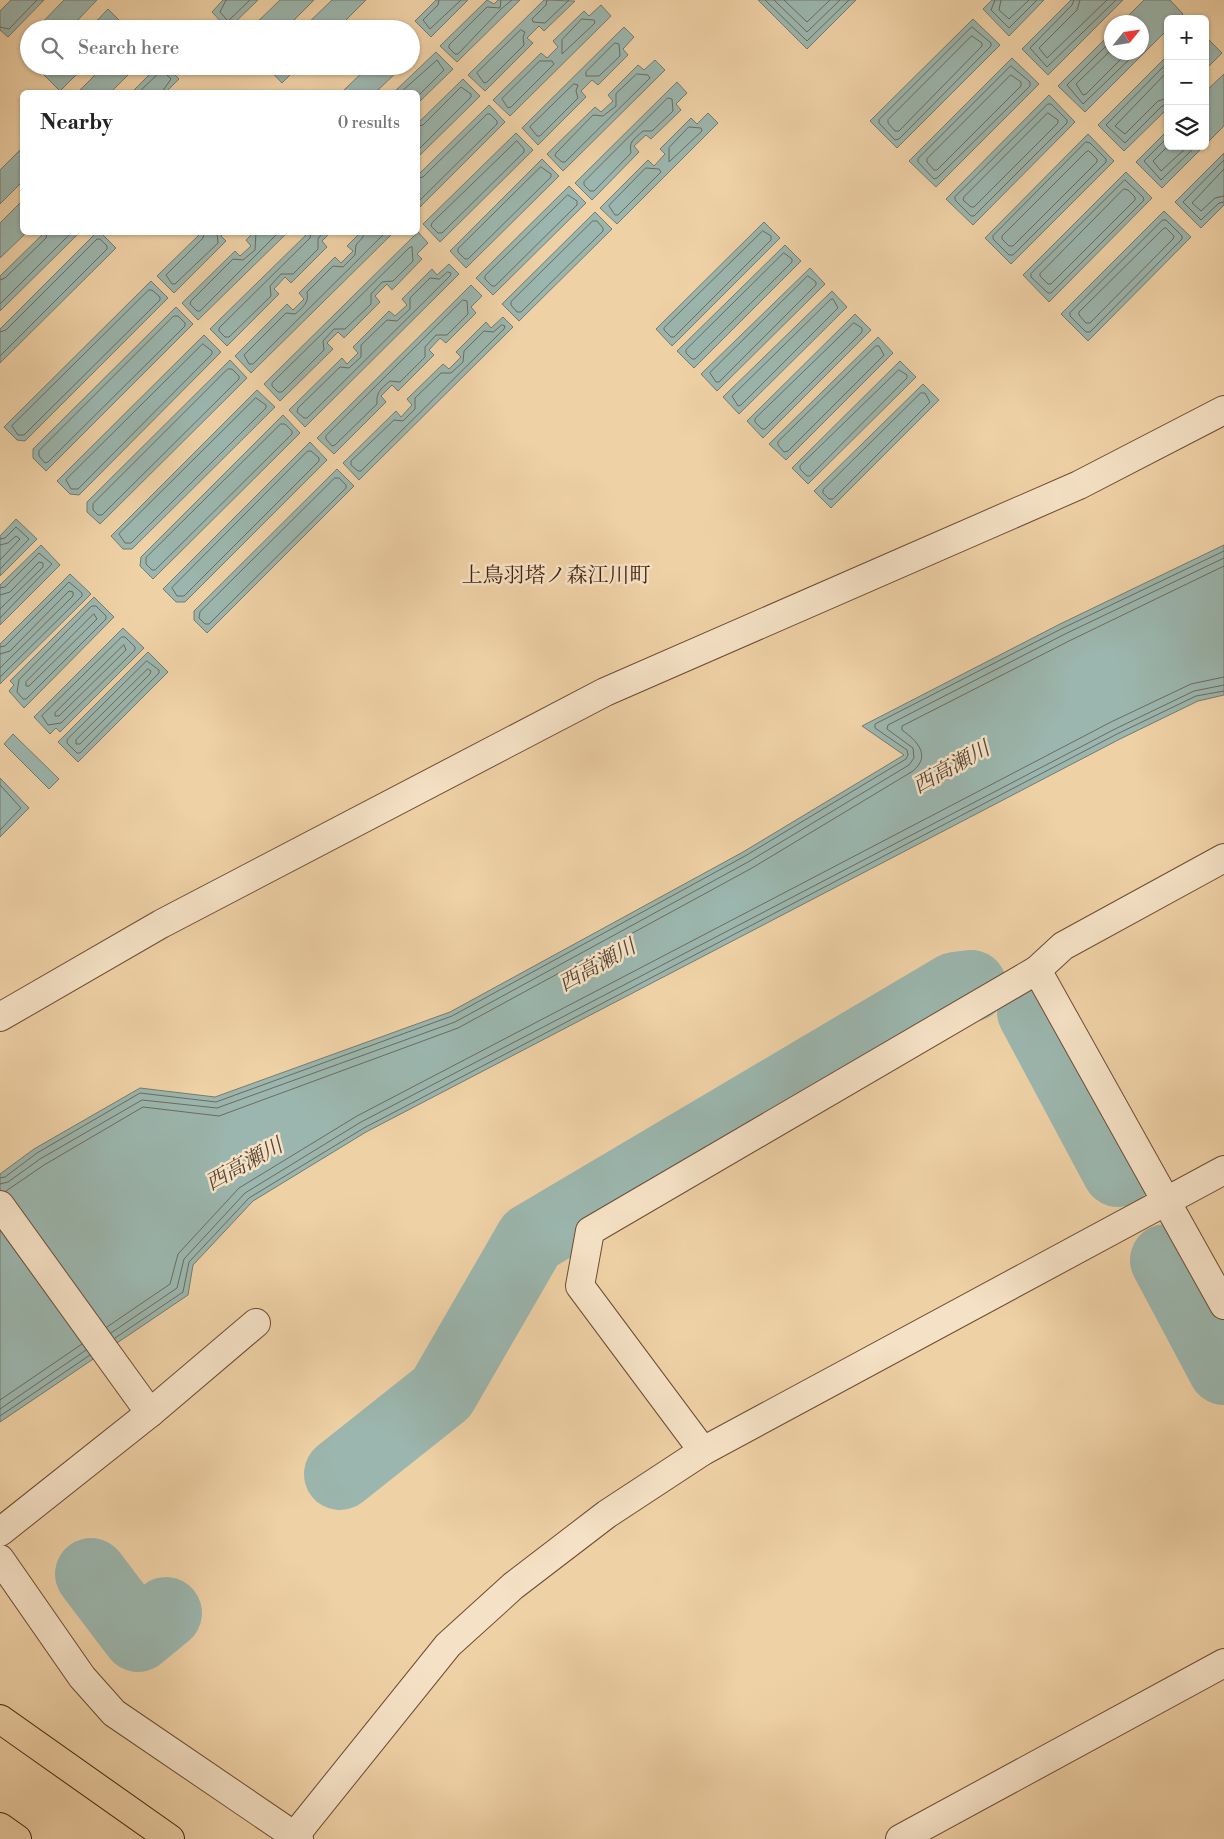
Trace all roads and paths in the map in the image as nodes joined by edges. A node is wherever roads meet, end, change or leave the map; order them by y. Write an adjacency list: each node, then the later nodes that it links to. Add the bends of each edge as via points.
1 (1224, 410): 4 (street, via 1079,485 605,692 161,924)
2 (1224, 858): 3 (street, via 1063,946)
3 (1037, 970): 6 (street); 11 (street, via 590,1231 580,1286)
4 (0, 1018)
5 (1224, 1170): 6 (street)
6 (1166, 1201): 8 (street); 11 (street)
7 (0, 1205): 10 (street)
8 (1224, 1305)
9 (256, 1323): 10 (street)
10 (150, 1413): 12 (street)
11 (704, 1451): 17 (street, via 607,1514 513,1586 448,1645)
12 (0, 1532)
13 (0, 1559): 17 (street, via 82,1677 114,1713)
14 (1224, 1663): 20 (street)
15 (0, 1719): 19 (highway)
16 (0, 1827): 18 (highway)
17 (295, 1838)
18 (17, 1839)
19 (170, 1839)
20 (900, 1839)

